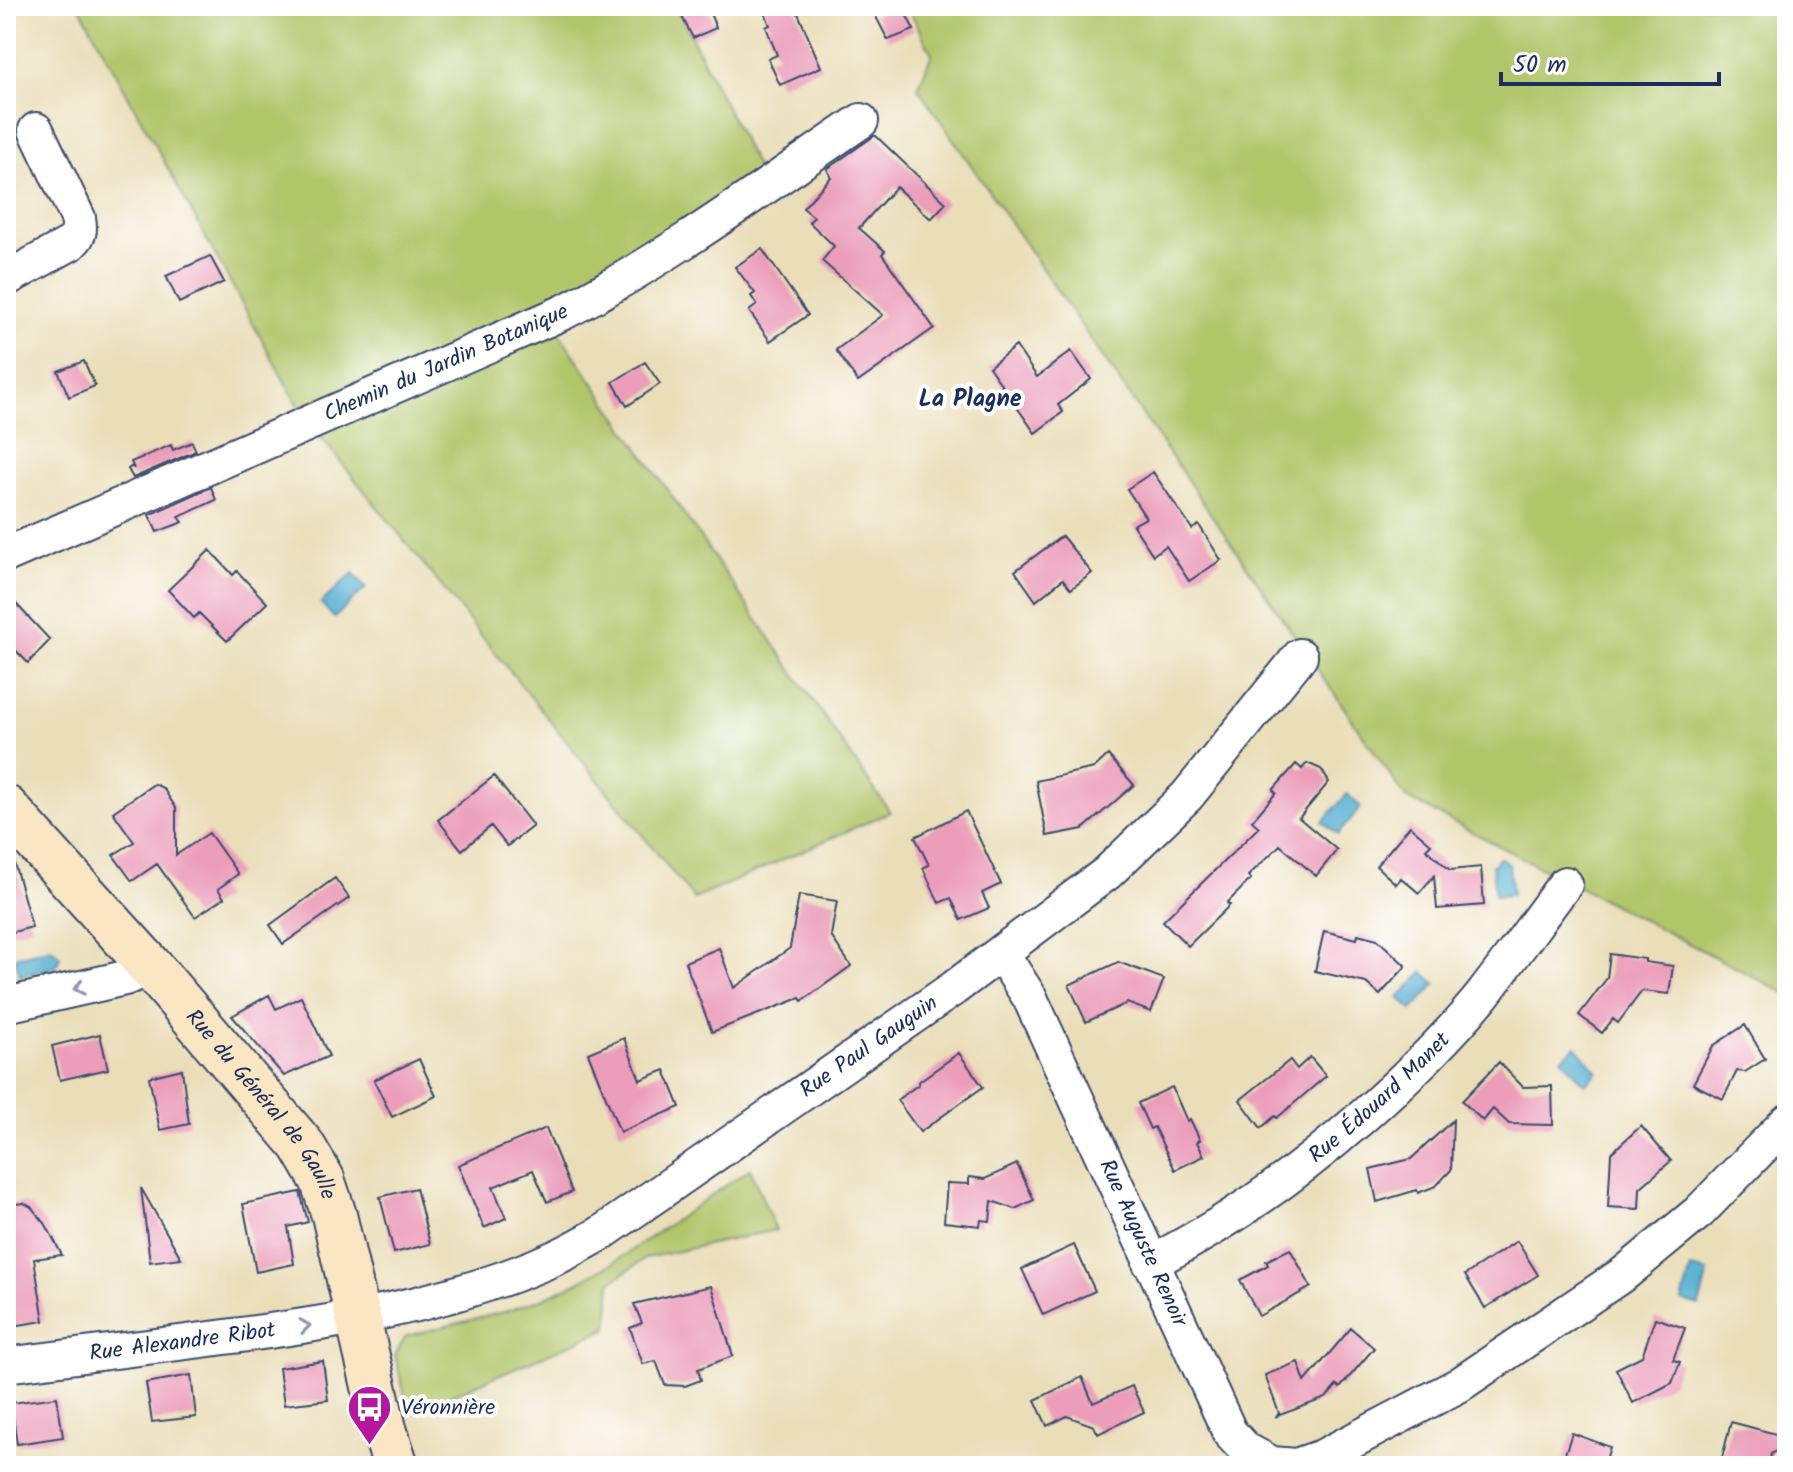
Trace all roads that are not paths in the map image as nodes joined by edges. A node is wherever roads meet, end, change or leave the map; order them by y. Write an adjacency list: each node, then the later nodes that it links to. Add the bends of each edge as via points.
1 (861, 121): 4 (street, Chemin du Jardin Botanique, via 651,262 564,312)
2 (36, 130): 3 (street, via 80,228 71,243)
3 (6, 279)
4 (6, 555)
5 (1300, 656): 8 (street, Rue Paul Gauguin, via 1187,796 1107,873)
6 (6, 808): 9 (street, Rue du Général de Gaulle)
7 (1565, 884): 12 (street, Rue Édouard Manet, via 1480,998 1406,1079 1316,1157 1249,1206)
8 (1002, 954): 12 (street, Rue Auguste Renoir, via 1030,998); 13 (street, Rue Paul Gauguin, via 600,1234 505,1278)
9 (149, 965): 10 (street, one-way to 10, via 125,978); 13 (street, Rue du Général de Gaulle, via 302,1145 322,1179 334,1215)
10 (6, 1005)
11 (1787, 1122): 15 (street, Rue Auguste Renoir, via 1699,1212 1625,1273 1459,1385)
12 (1150, 1263): 15 (street, Rue Auguste Renoir, via 1230,1433 1246,1450 1272,1464)
13 (358, 1317): 14 (street, Rue Alexandre Ribot, one-way to 13); 16 (street, Rue du Général de Gaulle)
14 (6, 1365)
15 (1333, 1459)
16 (396, 1466)

